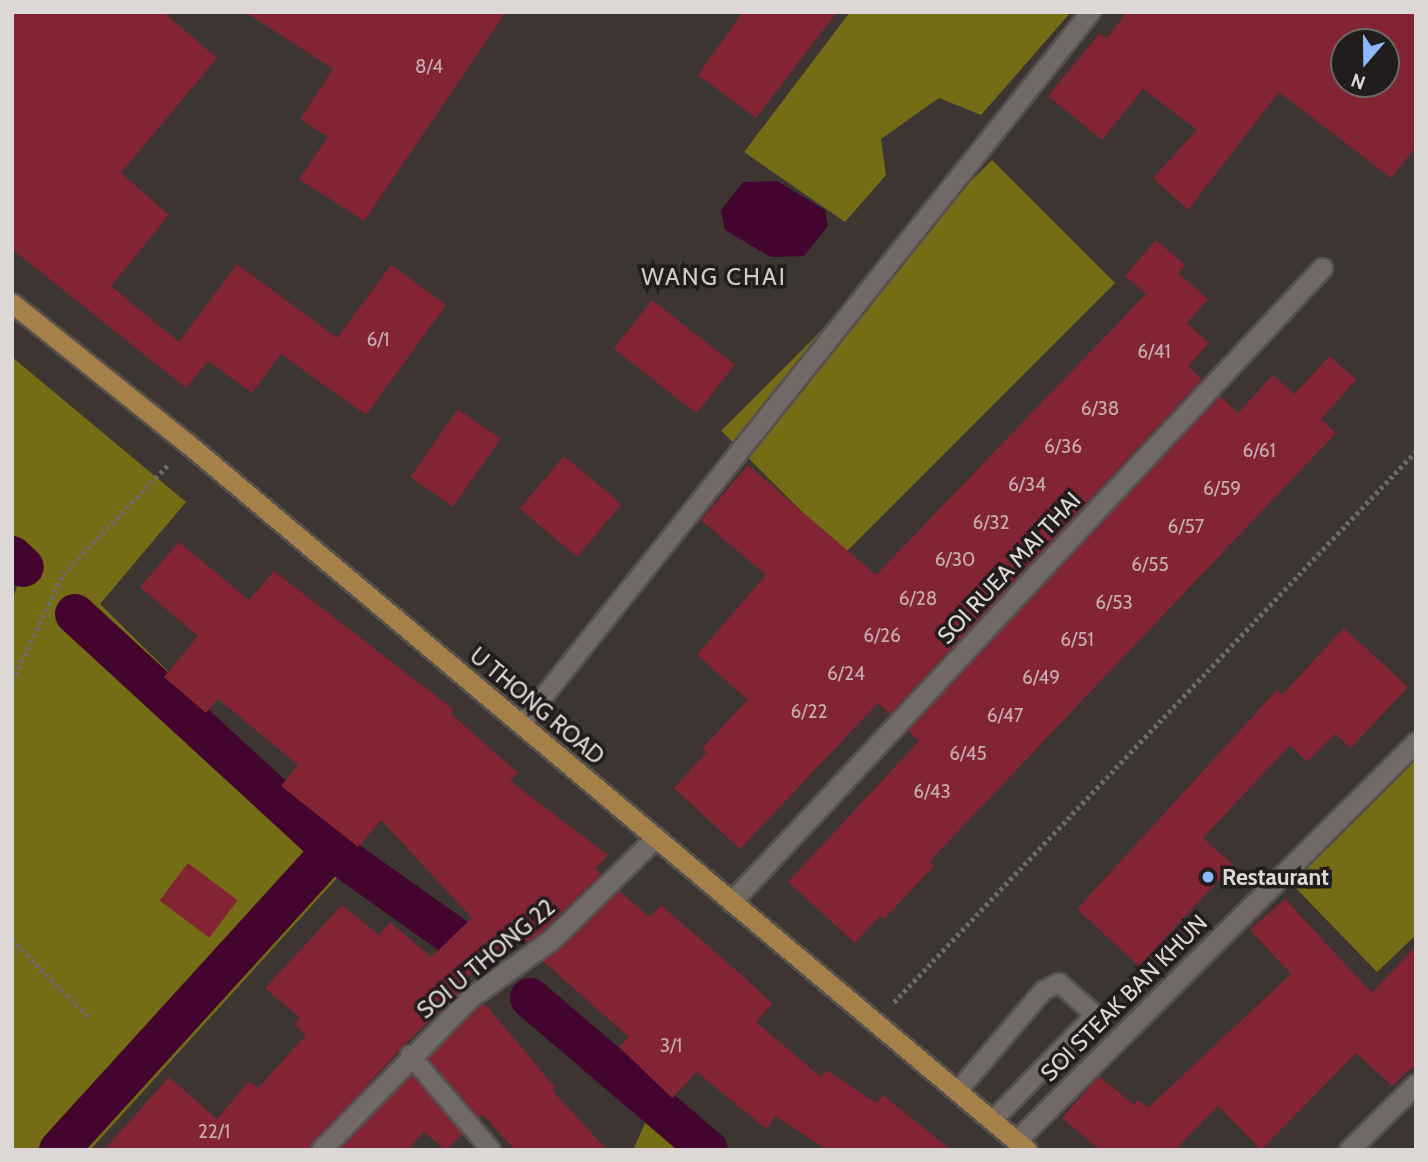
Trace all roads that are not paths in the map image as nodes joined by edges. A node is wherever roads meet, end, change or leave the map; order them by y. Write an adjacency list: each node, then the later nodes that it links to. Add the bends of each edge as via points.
1 (1091, 12): 4 (lane)
2 (1322, 268): 7 (street, SOI RUEA MAI THAI)
3 (12, 303): 4 (main road, U THONG ROAD, via 188,444)
4 (520, 725): 6 (main road, U THONG ROAD)
5 (1416, 742): 12 (street, SOI STEAK BAN KHUN)
6 (655, 838): 7 (main road, U THONG ROAD); 8 (street, SOI U THONG 22, via 551,940 471,997)
7 (731, 902): 10 (main road, U THONG ROAD)
8 (410, 1055): 13 (street, SOI U THONG 22); 14 (lane)
9 (1416, 1084): 15 (street)
10 (957, 1092): 11 (main road, U THONG ROAD); 11 (lane, via 1043,991 1059,983 1091,1012 1091,1019)
11 (992, 1121): 12 (main road, U THONG ROAD)
12 (1021, 1145)
13 (321, 1150)
14 (491, 1150)
15 (1349, 1150)

